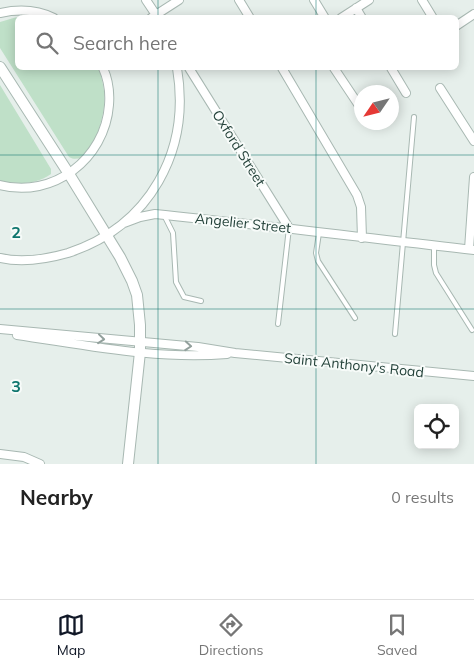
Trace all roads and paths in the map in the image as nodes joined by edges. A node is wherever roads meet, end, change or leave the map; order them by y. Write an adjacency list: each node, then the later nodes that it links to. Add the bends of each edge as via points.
1 (146, 0): 11 (street)
2 (179, 0): 12 (street)
3 (239, 0): 13 (street)
4 (314, 0): 14 (street)
5 (369, 0): 7 (street)
6 (422, 0): 17 (street)
7 (356, 8): 15 (street); 16 (street)
8 (0, 13): 10 (street, via 29,11)
9 (474, 14): 18 (street)
10 (43, 15)
11 (154, 15)
12 (156, 15)
13 (248, 15)
14 (323, 15)
15 (346, 15)
16 (360, 15)
17 (432, 15)
18 (459, 24)
19 (0, 67): 31 (street)
20 (103, 70): 31 (street, via 109,95 108,118 100,140 87,159)
21 (178, 70): 35 (street, via 181,112 169,162 157,185)
22 (190, 70): 36 (street, Oxford Street)
23 (283, 70): 39 (street, via 357,195 361,207)
24 (335, 70): 28 (street)
25 (392, 70): 27 (street)
26 (440, 88): 30 (street)
27 (406, 93)
28 (354, 98)
29 (414, 118): 40 (lane)
30 (474, 141)
31 (69, 174): 33 (street, via 31,188); 38 (street)
32 (474, 177): 42 (street)
33 (0, 185)
34 (164, 215): 35 (street, Angelier Street, via 149,215); 36 (street, Angelier Street); 44 (lane, via 172,233 176,282 184,297)
35 (124, 223): 38 (street)
36 (289, 228): 37 (street, Angelier Street); 46 (lane)
37 (319, 233): 39 (street, Angelier Street); 45 (lane, via 318,261)
38 (106, 236): 43 (street, via 57,256 31,260); 51 (street, via 132,281 140,325)
39 (362, 238): 40 (street, Angelier Street)
40 (404, 242): 41 (street, Angelier Street); 50 (lane)
41 (434, 246): 42 (street, Angelier Street); 48 (lane, via 436,273)
42 (472, 250)
43 (0, 258)
44 (201, 301)
45 (355, 318)
46 (278, 324)
47 (0, 329): 51 (street, Saint Anthony's Road, one-way to 51)
48 (472, 330)
49 (0, 333): 51 (street, Saint Anthony's Road)
50 (395, 334)
51 (140, 347): 52 (street, Saint Anthony's Road, via 199,355 235,353); 55 (street)
52 (474, 376)
53 (0, 454): 54 (street, via 24,457)
54 (40, 464)
55 (128, 464)

